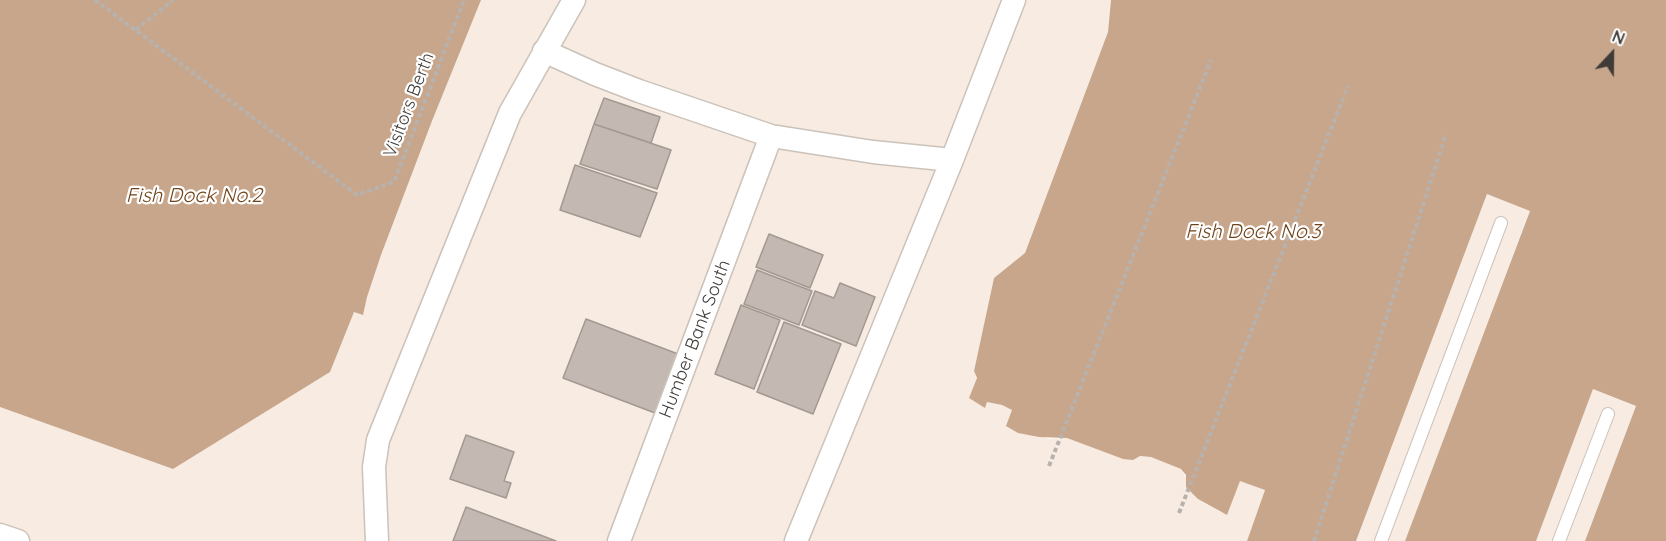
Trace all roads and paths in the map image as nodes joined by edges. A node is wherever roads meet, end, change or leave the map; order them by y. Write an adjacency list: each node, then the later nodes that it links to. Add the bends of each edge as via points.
1 (95, 0): 6 (path)
2 (173, 0): 6 (path)
3 (464, 0): 6 (path, Visitors Berth, via 394,182 357,195)
4 (574, 0): 7 (street)
5 (1014, 0): 12 (street)
6 (136, 30)
7 (544, 51): 11 (street, via 639,91); 19 (street, via 510,113 378,440 374,467)
8 (1211, 60): 15 (path)
9 (1348, 86): 16 (path)
10 (1446, 134): 22 (path)
11 (771, 136): 12 (street); 20 (street, Humber Bank South)
12 (952, 160): 21 (street)
13 (1501, 223): 23 (lane)
14 (1608, 414): 24 (lane)
15 (1049, 466)
16 (1179, 513)
17 (0, 535): 18 (street)
18 (18, 541)
19 (376, 541)
20 (619, 541)
21 (796, 541)
22 (1314, 541)
23 (1381, 541)
24 (1559, 541)

